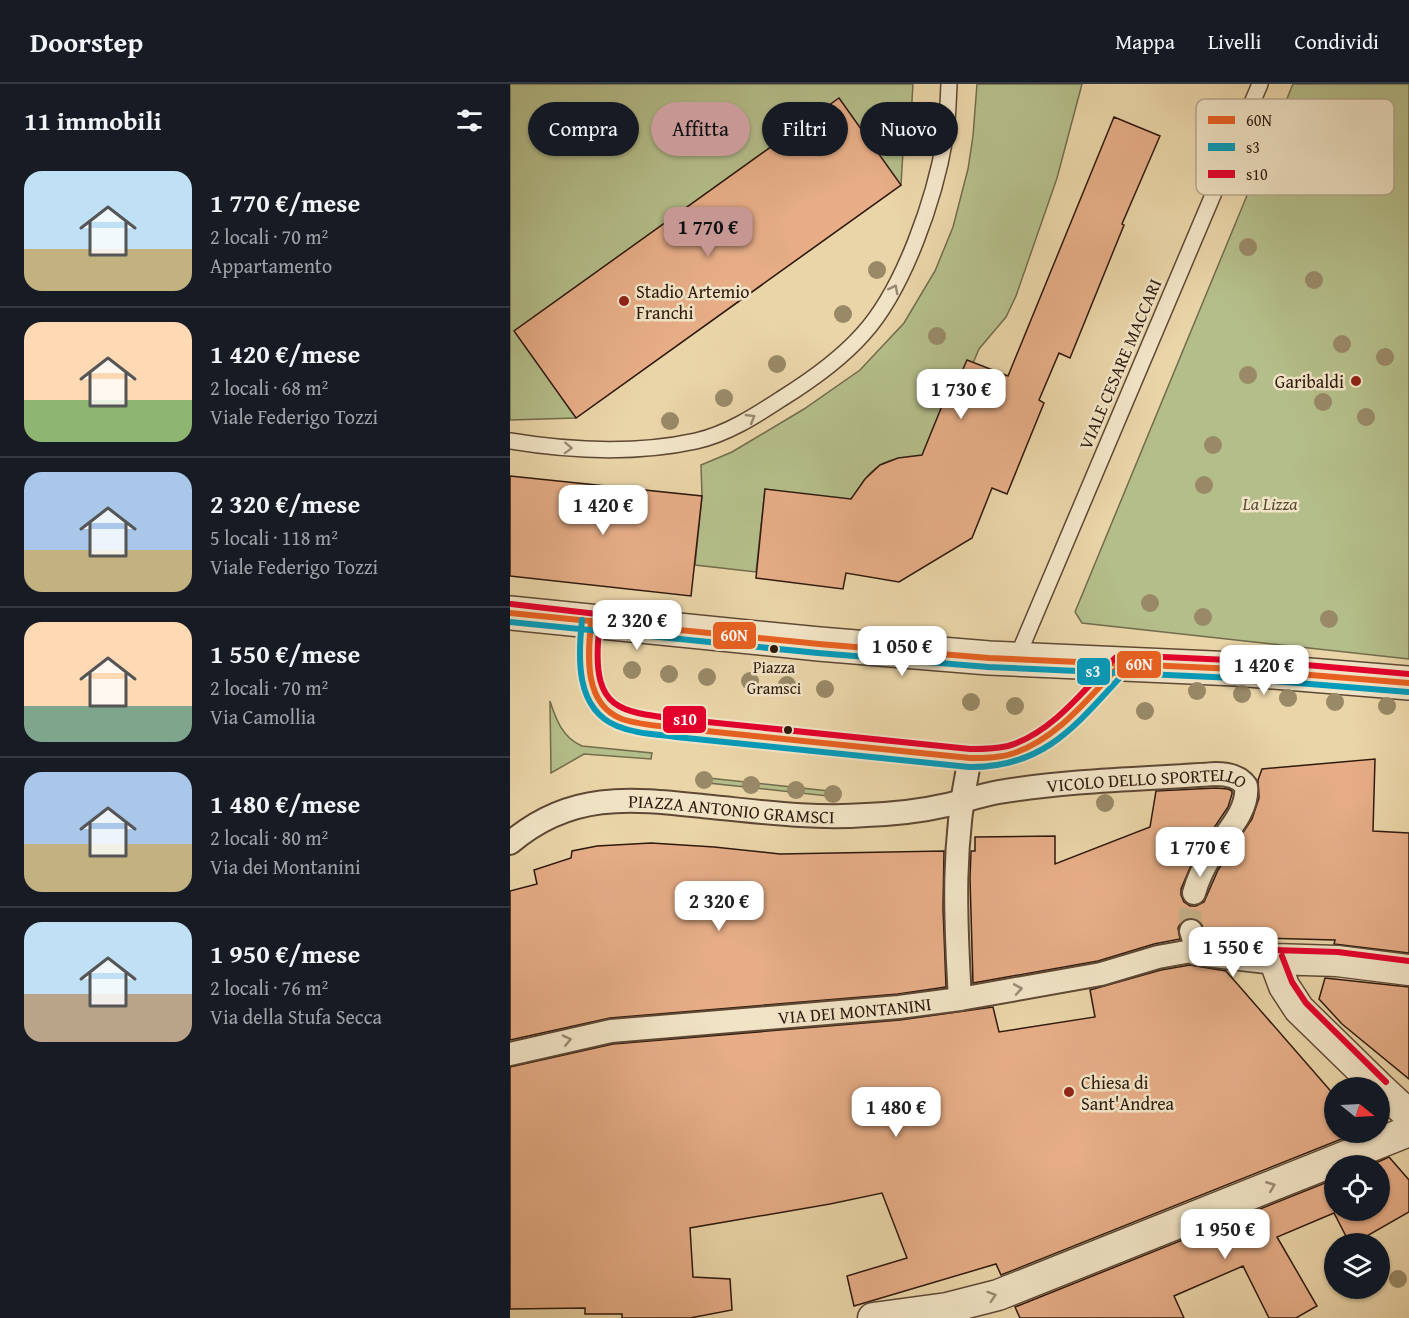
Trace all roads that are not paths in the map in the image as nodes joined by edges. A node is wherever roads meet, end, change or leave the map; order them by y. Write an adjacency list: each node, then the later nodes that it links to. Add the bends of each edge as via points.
1 (949, 84): 5 (lane, one-way to 1, via 605,449 697,441 768,408 843,354 891,296 914,245 945,141)
2 (1260, 84): 3 (lane, VIALE CESARE MACCARI)
3 (1254, 99)
4 (1213, 195): 8 (lane, VIALE CESARE MACCARI)
5 (510, 441)
6 (510, 613): 7 (street)
7 (591, 621): 8 (street); 11 (lane, via 588,657 594,690 611,713 624,719 677,728)
8 (1016, 660): 9 (street)
9 (1121, 664): 10 (street); 11 (lane, via 1042,738 1010,755)
10 (1409, 683)
11 (970, 758): 12 (street)
12 (962, 801): 13 (street, PIAZZA ANTONIO GRAMSCI, via 931,808 845,816 608,801 554,814); 14 (street, VICOLO DELLO SPORTELLO, via 1056,785 1230,775 1246,786 1245,799 1202,870); 18 (street, via 956,859)
13 (510, 843)
14 (1194, 893)
15 (1194, 940): 16 (street); 18 (street, VIA DEI MONTANINI, one-way to 15, via 1101,974 1158,957)
16 (1274, 959): 17 (street, via 1337,961); 20 (street, via 1299,1010)
17 (1409, 970)
18 (960, 999): 19 (street, VIA DEI MONTANINI, one-way to 18, via 611,1031)
19 (510, 1054)
20 (1369, 1077)
21 (1390, 1097): 22 (street)
22 (1409, 1115)
23 (1409, 1131): 24 (street, one-way to 23, via 947,1308 998,1295)
24 (873, 1318)

